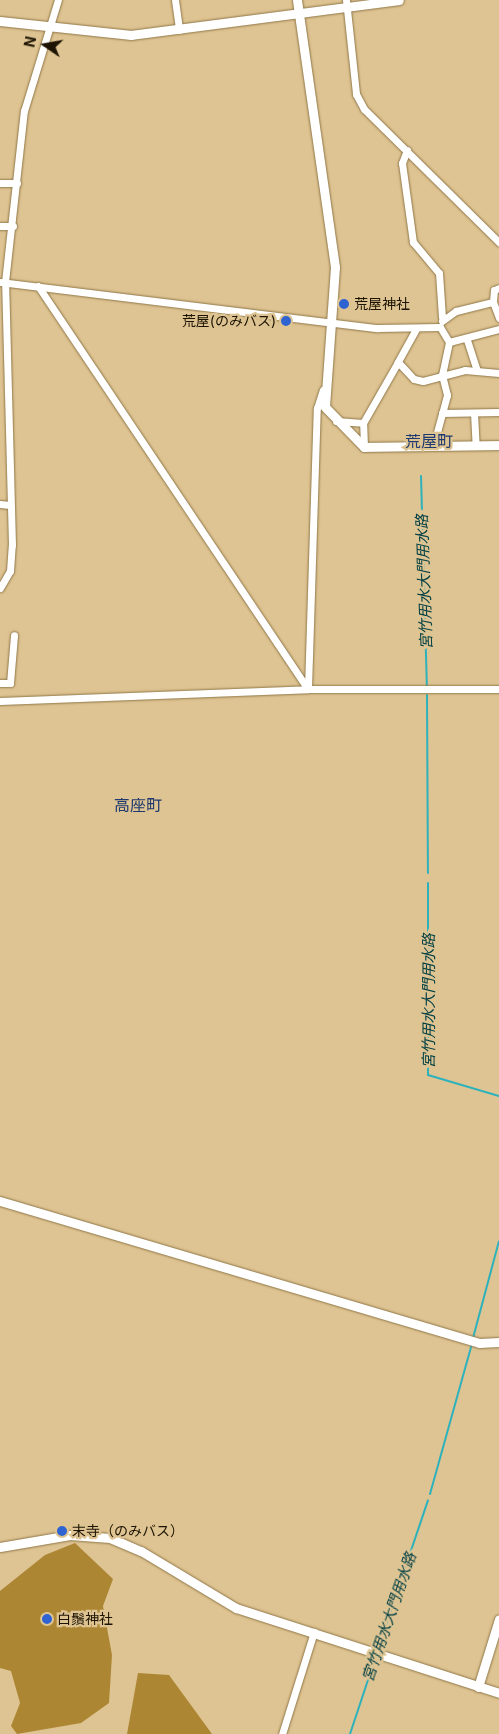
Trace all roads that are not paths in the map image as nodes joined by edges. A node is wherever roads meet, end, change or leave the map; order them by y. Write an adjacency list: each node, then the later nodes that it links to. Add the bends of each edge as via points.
1 (58, 0): 8 (street)
2 (175, 0): 9 (street)
3 (298, 0): 6 (street)
4 (399, 0): 5 (street)
5 (343, 6): 6 (street); 10 (street, via 356,94 364,109)
6 (299, 14): 9 (street); 22 (street, via 335,267)
7 (0, 21): 8 (street)
8 (48, 28): 9 (street, via 108,35); 12 (street, via 24,111)
9 (179, 30)
10 (407, 150): 15 (street); 20 (street, via 402,163 413,242 439,273)
11 (0, 183): 12 (street)
12 (17, 183): 14 (street)
13 (0, 226): 14 (street)
14 (13, 226): 16 (street)
15 (499, 242)
16 (2, 282): 17 (street); 43 (street)
17 (38, 286): 22 (street); 47 (street)
18 (499, 288): 19 (street, via 494,290)
19 (493, 302): 20 (street); 21 (street)
20 (442, 317): 23 (street)
21 (499, 318)
22 (331, 321): 24 (street); 32 (street)
23 (440, 327): 24 (street); 27 (street)
24 (416, 329): 28 (street)
25 (499, 329): 26 (street)
26 (468, 340): 27 (street); 29 (street)
27 (449, 342): 31 (street)
28 (398, 362): 31 (street, via 423,382); 37 (street)
29 (477, 370): 30 (street); 31 (street)
30 (499, 373)
31 (442, 375): 34 (street, via 447,395)
32 (323, 390): 36 (street, via 325,408); 47 (street, via 317,408)
33 (499, 412): 35 (street)
34 (442, 413): 35 (street); 41 (street)
35 (474, 413): 40 (street)
36 (335, 421): 37 (street); 39 (street)
37 (363, 423): 39 (street)
38 (499, 445): 40 (street)
39 (364, 446): 41 (street)
40 (476, 446): 41 (street)
41 (433, 447)
42 (0, 504): 43 (street)
43 (10, 505): 44 (street, via 10,571)
44 (0, 588)
45 (14, 635): 46 (street, via 10,683)
46 (0, 683)
47 (308, 689): 48 (street); 49 (street)
48 (499, 690)
49 (0, 701)
50 (0, 1201): 51 (street, via 479,1343)
51 (499, 1342)
52 (0, 1547): 54 (street, via 70,1534 110,1538 141,1551 216,1600)
53 (499, 1619): 55 (street)
54 (314, 1632): 55 (street); 57 (street)
55 (478, 1687): 56 (street)
56 (499, 1693)
57 (282, 1734)

